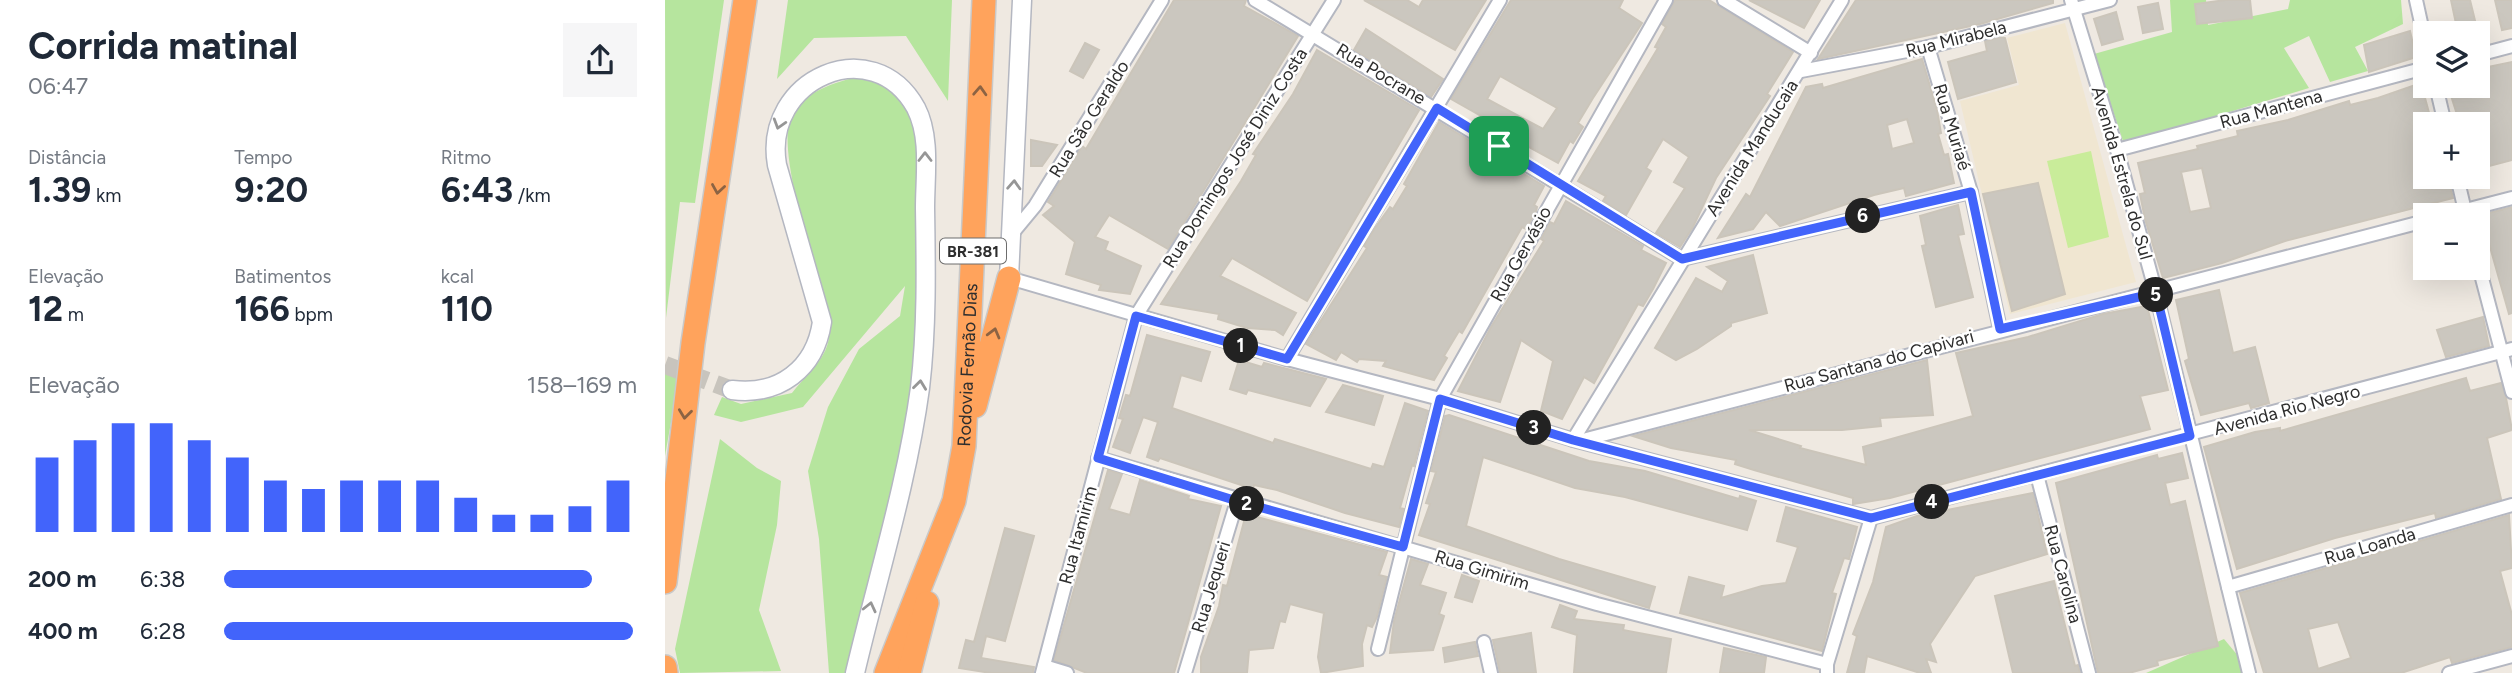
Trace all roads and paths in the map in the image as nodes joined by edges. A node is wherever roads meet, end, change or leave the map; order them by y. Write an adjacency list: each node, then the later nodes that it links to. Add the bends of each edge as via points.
1 (745, 0): 51 (highway, one-way to 51, via 693,343)
2 (984, 0): 43 (highway, Rodovia Fernão Dias / BR-381, one-way to 2)
3 (1022, 0): 29 (main road, BR-381, one-way to 3)
4 (1162, 0): 29 (street, Rua São Geraldo, via 1035,206)
5 (1255, 0): 15 (street, Rua Pocrane)
6 (1334, 0): 15 (street, Rua Domingos José Diniz Costa)
7 (1500, 0): 22 (street)
8 (1666, 0): 24 (street, Rua Gervásio)
9 (1724, 0): 19 (street)
10 (1842, 0): 19 (street, Avenida Manducaia)
11 (2110, 0): 13 (street, Rua Mirabela)
12 (2416, 0): 14 (street)
13 (2072, 5): 17 (street, Rua Mirabela); 23 (street, Avenida Estrela do Sul)
14 (2421, 21)
15 (1315, 33): 22 (street, Rua Pocrane); 34 (street, Rua Domingos José Diniz Costa)
16 (2512, 46): 18 (street)
17 (1928, 47): 20 (street, Rua Mirabela); 25 (street, Rua Muriaé)
18 (2490, 52)
19 (1811, 53): 20 (street, Avenida Manducaia)
20 (1801, 71): 30 (street, Avenida Manducaia)
21 (2413, 71): 23 (street, Rua Mantena)
22 (1437, 108): 24 (street, Rua Pocrane); 37 (street)
23 (2117, 150): 33 (street, Avenida Estrela do Sul)
24 (1561, 183): 30 (street, Rua Pocrane); 40 (street, Rua Gervásio)
25 (1971, 192): 30 (street); 35 (street, Rua Muriaé)
26 (2512, 198): 27 (street)
27 (2490, 205)
28 (2413, 224): 33 (street, Rua Santana do Capivari)
29 (1011, 235): 31 (main road, BR-381)
30 (1682, 259): 42 (street, Avenida Manducaia)
31 (1009, 278): 34 (street, Avenida Rio Negro); 43 (highway, BR-381, one-way to 31)
32 (2484, 280): 36 (street)
33 (2156, 293): 35 (street, Rua Santana do Capivari); 41 (street, Avenida Estrela do Sul)
34 (1136, 316): 37 (street, Avenida Rio Negro); 44 (street, Rua Itamirim)
35 (2000, 329): 42 (street, Rua Santana do Capivari)
36 (2506, 350): 39 (street); 41 (street, Avenida Rio Negro)
37 (1287, 359): 40 (street, Avenida Rio Negro)
38 (732, 390): 60 (main road, one-way to 38, via 911,440 925,320 923,127 908,97 881,76 848,70 824,75 802,87 780,116 774,140 777,165 822,322 821,334 811,356 787,381 766,390)
39 (2512, 391)
40 (1440, 399): 42 (street, Avenida Rio Negro); 50 (street, Rua Gervásio)
41 (2190, 436): 45 (street, Avenida Rio Negro); 52 (street, Avenida Estrela do Sul)
42 (1575, 441): 49 (street, Avenida Rio Negro)
43 (964, 446): 46 (highway, Rodovia Fernão Dias / BR-381)
44 (1098, 458): 47 (street, Rua Gimirim); 58 (street, Rua Itamirim)
45 (2037, 475): 49 (street, Avenida Rio Negro); 66 (street, Rua Carolina)
46 (954, 501): 61 (highway, Rodovia Fernão Dias / BR-381); 62 (highway)
47 (1237, 501): 50 (street, Rua Gimirim); 64 (street, Rua Jequeri)
48 (2512, 505): 52 (street, Rua Loanda)
49 (1871, 518): 57 (street)
50 (1403, 547): 54 (street, Rua Gervásio); 57 (street, Rua Gimirim)
51 (665, 582)
52 (2228, 587): 67 (street, Avenida Estrela do Sul)
53 (1484, 642): 65 (street)
54 (1378, 649)
55 (2512, 656): 68 (street)
56 (665, 667): 59 (highway)
57 (1827, 668)
58 (1043, 670): 63 (street)
59 (666, 673)
60 (855, 673)
61 (886, 673)
62 (909, 673)
63 (1067, 673)
64 (1185, 673)
65 (1491, 673)
66 (2089, 673)
67 (2249, 673)
68 (2449, 673)

